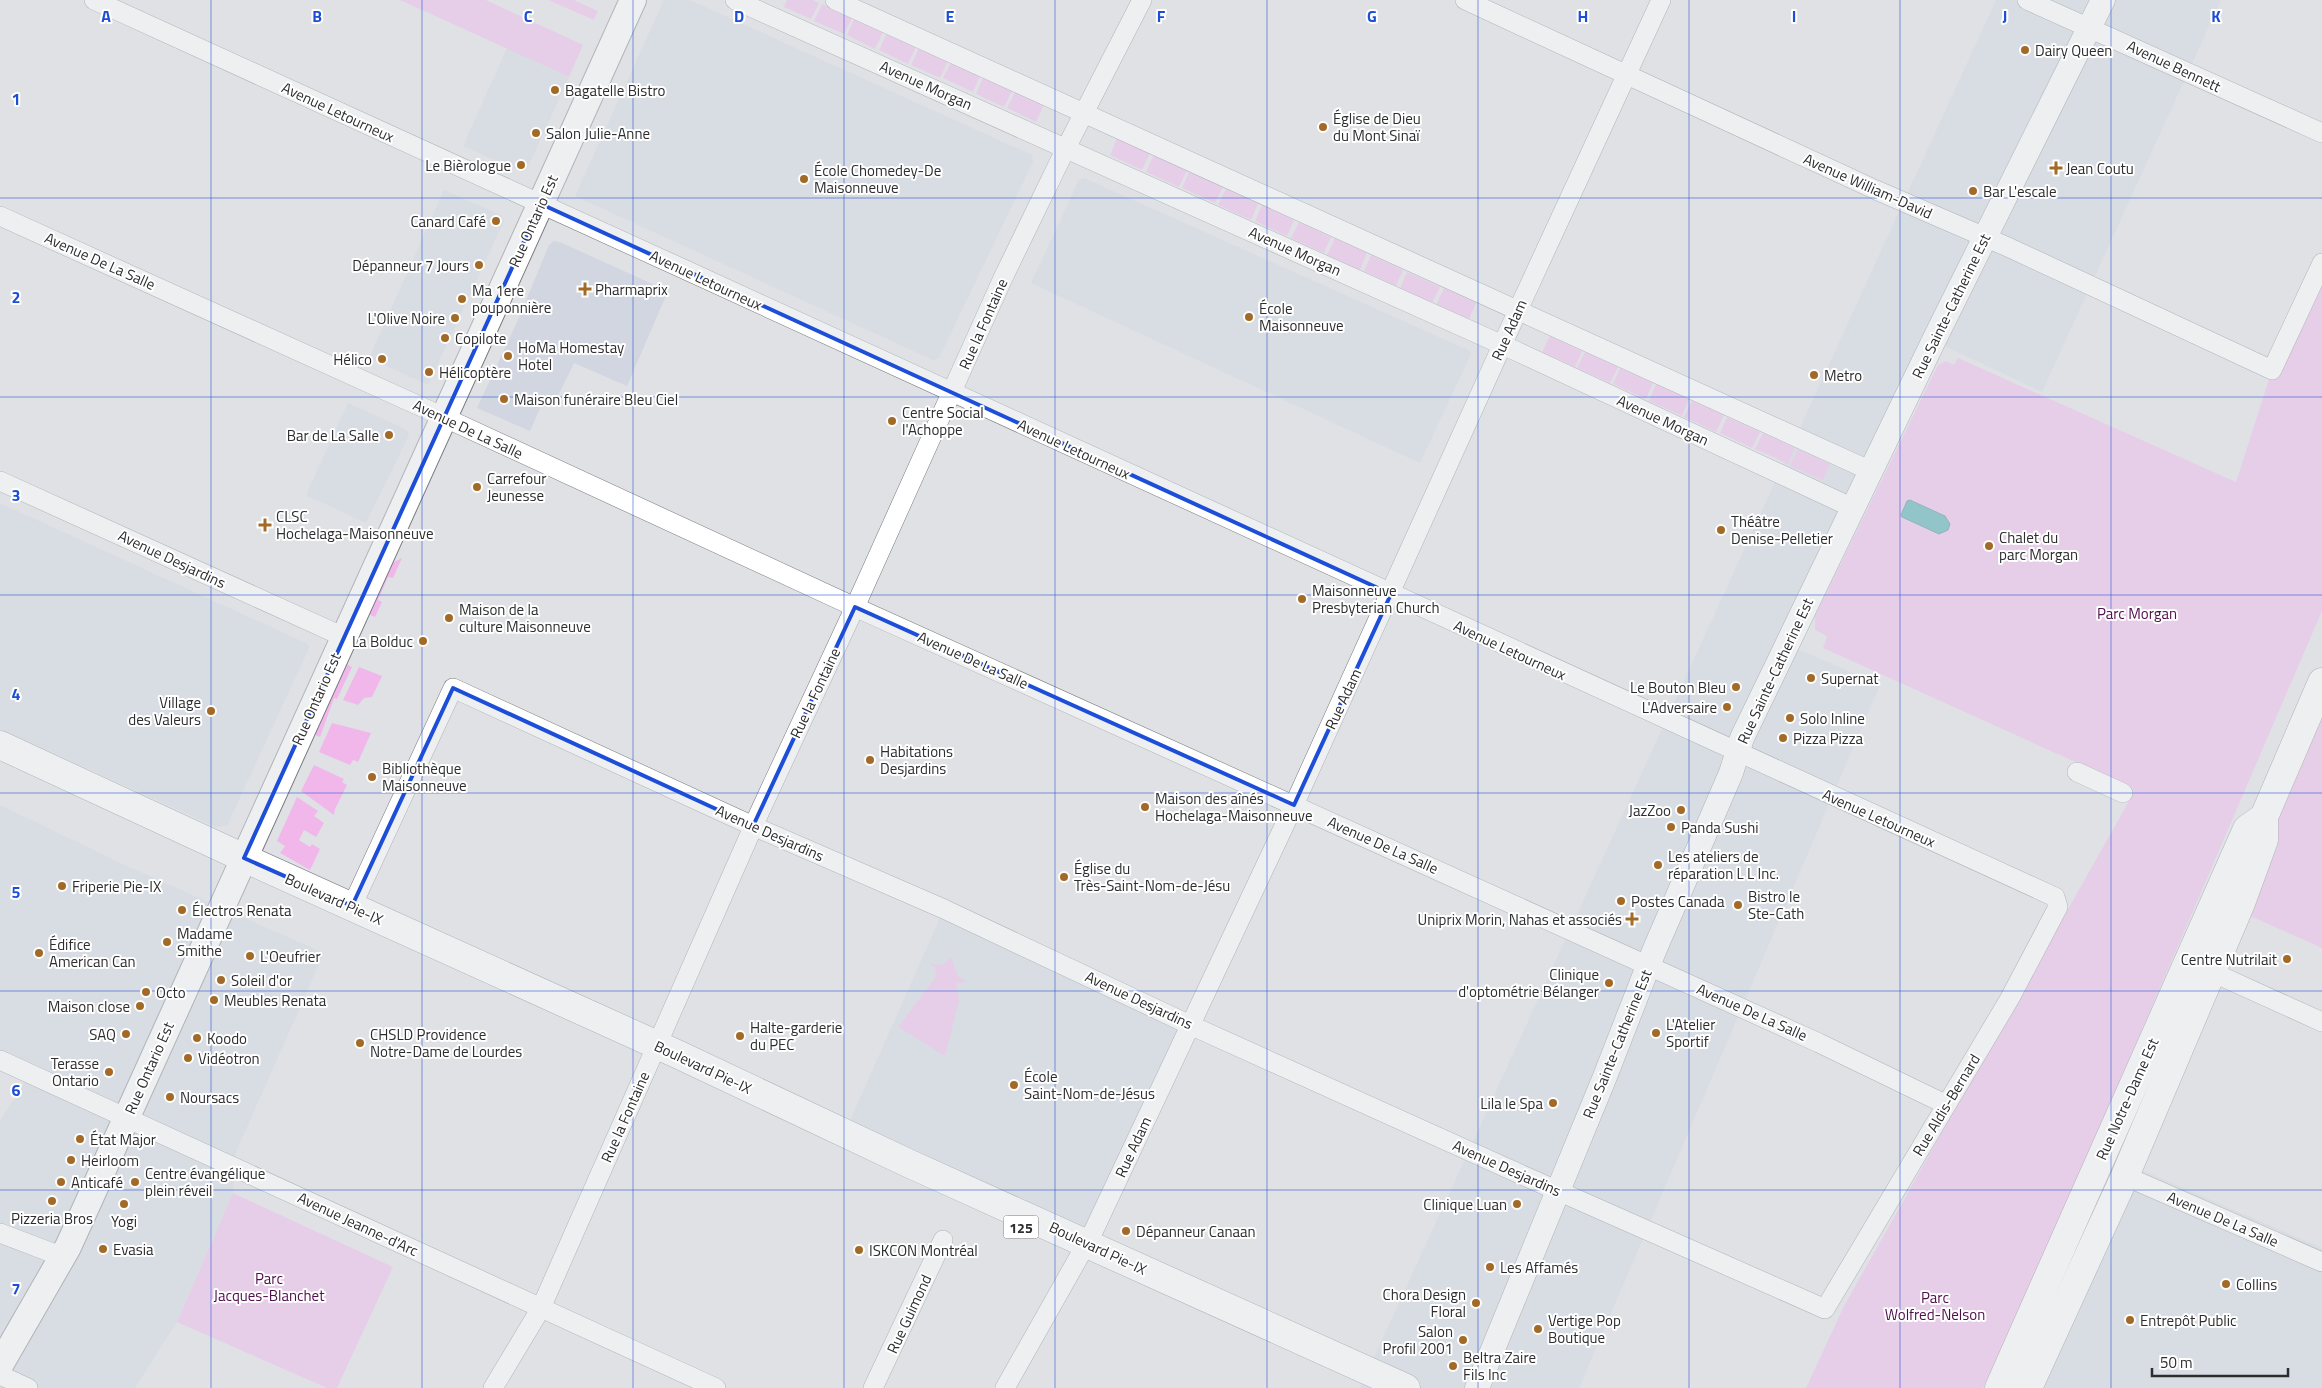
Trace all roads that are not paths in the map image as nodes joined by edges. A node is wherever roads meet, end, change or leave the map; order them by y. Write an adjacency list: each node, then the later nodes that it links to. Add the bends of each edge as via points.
1 (94, 0): 15 (street, Avenue Letourneux)
2 (633, 0): 15 (main road, Rue Ontario Est)
3 (735, 0): 14 (street, Avenue Morgan)
4 (835, 0): 12 (street)
5 (1142, 0): 12 (street, Rue la Fontaine)
6 (1465, 0): 11 (street, Avenue William-David)
7 (1661, 0): 11 (street, Rue Adam)
8 (2026, 0): 10 (street, Avenue Bennett)
9 (2103, 0): 10 (street, Rue Sainte-Catherine Est)
10 (2089, 27): 13 (street, Avenue Bennett); 17 (street, Rue Sainte-Catherine Est)
11 (1626, 74): 17 (street, Avenue William-David); 19 (street, Rue Adam)
12 (1084, 114): 14 (street, Rue la Fontaine); 19 (street)
13 (2322, 133)
14 (1066, 148): 20 (street, Avenue Morgan); 21 (street, Rue la Fontaine)
15 (540, 204): 21 (street, Avenue Letourneux); 22 (main road, Rue Ontario Est)
16 (0, 216): 22 (street, Avenue De La Salle)
17 (1985, 237): 18 (street, Avenue William-David, via 2272,370); 23 (street, Rue Sainte-Catherine Est)
18 (2322, 263)
19 (1518, 310): 20 (street, Rue Adam); 23 (street)
20 (1503, 345): 25 (street, Avenue Morgan); 26 (street, Rue Adam)
21 (951, 393): 26 (street, Avenue Letourneux); 27 (street, Rue la Fontaine)
22 (444, 417): 27 (street, Avenue De La Salle); 28 (main road, Rue Ontario Est)
23 (1871, 471): 25 (street, Rue Sainte-Catherine Est)
24 (0, 482): 28 (street, Avenue Desjardins)
25 (1853, 508): 31 (street, Rue Sainte-Catherine Est)
26 (1391, 594): 31 (street, Avenue Letourneux); 35 (street, Rue Adam)
27 (855, 607): 35 (street, Avenue De La Salle); 36 (street, Rue la Fontaine)
28 (344, 637): 37 (main road, Rue Ontario Est)
29 (2322, 682): 41 (main road, Rue Notre-Dame Est, via 2264,816 2247,829)
30 (0, 745): 37 (main road, Boulevard Pie-IX)
31 (1737, 754): 38 (street, Avenue Letourneux); 40 (street, Rue Sainte-Catherine Est, via 1732,773)
32 (0, 765): 37 (main road, Boulevard Pie-IX)
33 (2077, 772): 34 (street)
34 (2123, 793)
35 (1294, 805): 40 (street, Avenue De La Salle); 43 (street, Rue Adam)
36 (753, 826): 39 (street, Avenue Desjardins, via 453,688); 43 (street, Avenue Desjardins, via 944,909); 44 (street, Rue la Fontaine)
37 (241, 866): 39 (main road, Boulevard Pie-IX); 44 (main road, Boulevard Pie-IX, via 346,920); 47 (main road, Rue Ontario Est)
38 (2055, 897): 46 (street, Rue Aldis-Bernard, via 2058,907 2010,998)
39 (352, 906): 44 (main road, Boulevard Pie-IX)
40 (1648, 966): 46 (street, Avenue De La Salle); 49 (street, Rue Sainte-Catherine Est)
41 (2200, 966): 42 (street); 48 (main road, Rue Notre-Dame Est); 67 (main road, Rue Notre-Dame Est)
42 (2322, 1022)
43 (1190, 1025): 49 (street, Avenue Desjardins); 52 (street, Rue Adam)
44 (652, 1053): 52 (main road, Boulevard Pie-IX, via 910,1164); 52 (main road, Boulevard Pie-IX / 125, via 962,1200); 55 (street, Rue la Fontaine)
45 (0, 1060): 47 (street, Avenue Jeanne-d'Arc)
46 (1945, 1104): 56 (street, Rue Aldis-Bernard)
47 (126, 1118): 53 (main road, Rue Ontario Est); 55 (street, Avenue Jeanne-d'Arc)
48 (2125, 1176): 54 (street, Avenue De La Salle); 68 (main road, Rue Notre-Dame Est)
49 (1558, 1192): 56 (street, Avenue Desjardins); 66 (street, Rue Sainte-Catherine Est)
50 (0, 1233): 53 (street)
51 (944, 1240): 62 (street, Rue Guimond)
52 (1084, 1249): 63 (street, Rue Adam); 64 (main road, Boulevard Pie-IX / 125, via 1184,1304); 65 (main road, Boulevard Pie-IX, via 1103,1252)
53 (63, 1257): 57 (main road, Rue Ontario Est)
54 (2322, 1262)
55 (541, 1308): 60 (street, Rue la Fontaine); 61 (street, Avenue Jeanne-d'Arc)
56 (1825, 1309)
57 (0, 1365)
58 (0, 1375): 59 (street)
59 (28, 1388)
60 (493, 1388)
61 (716, 1388)
62 (873, 1388)
63 (1005, 1388)
64 (1366, 1388)
65 (1406, 1388)
66 (1477, 1388)
67 (1999, 1388)
68 (2028, 1388)

